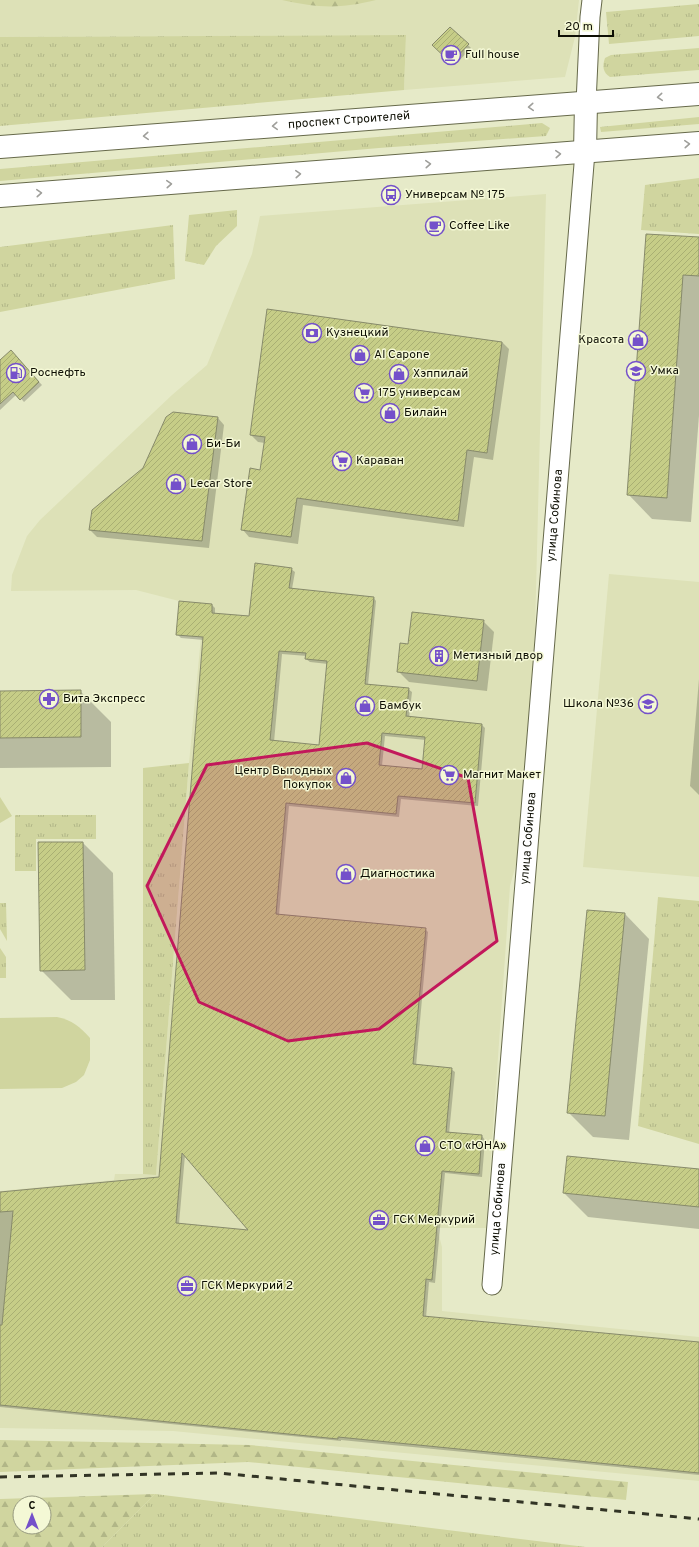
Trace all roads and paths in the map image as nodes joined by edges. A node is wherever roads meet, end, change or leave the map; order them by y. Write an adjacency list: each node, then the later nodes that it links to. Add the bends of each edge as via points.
1 (592, 0): 3 (street)
2 (699, 94): 3 (main road, проспект Строителей, one-way to 3)
3 (586, 103): 5 (main road, проспект Строителей, one-way to 5); 6 (main road)
4 (699, 143): 6 (main road, one-way to 4)
5 (0, 147)
6 (585, 152): 7 (main road, one-way to 6); 8 (street, улица Собинова)
7 (0, 196)
8 (492, 1285)

